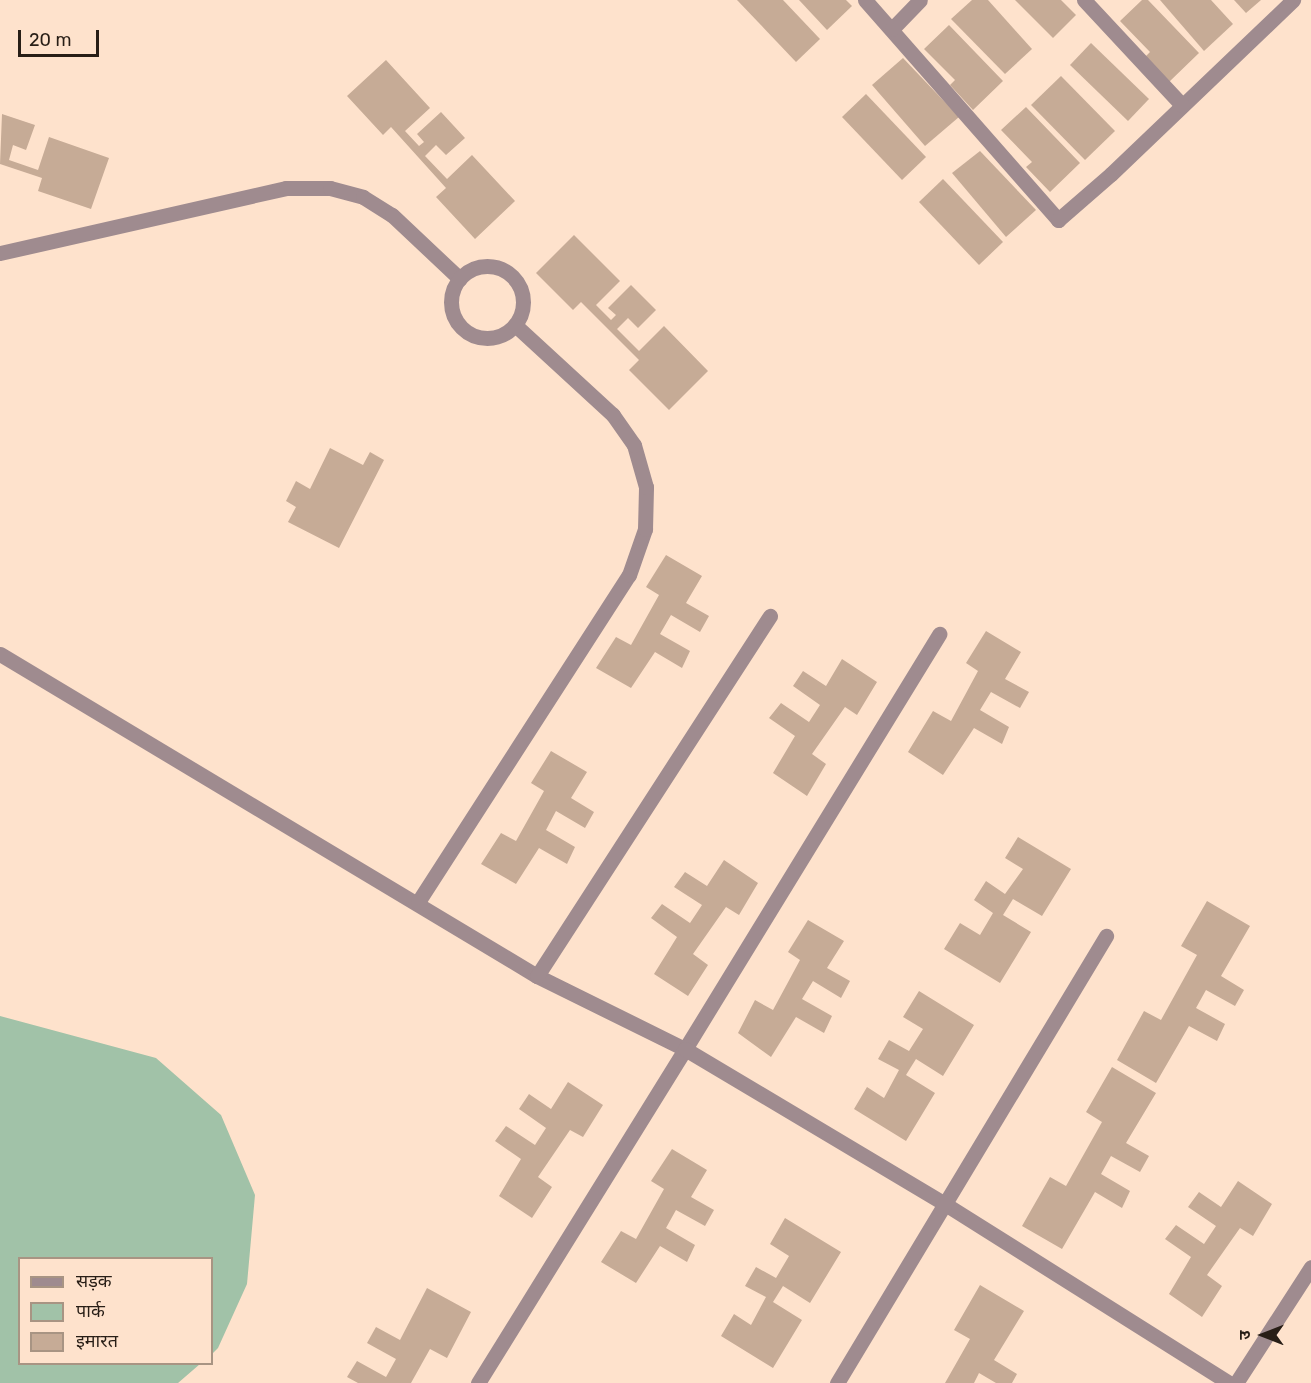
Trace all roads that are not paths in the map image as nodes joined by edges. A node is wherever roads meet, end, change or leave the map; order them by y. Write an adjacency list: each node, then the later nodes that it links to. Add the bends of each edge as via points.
1 (866, 0): 5 (street)
2 (920, 0): 5 (street)
3 (1084, 0): 6 (street)
4 (1293, 0): 6 (street)
5 (892, 29): 6 (street, via 1058,220)
6 (1182, 105)
7 (0, 253): 8 (street, via 286,188 330,188 363,197 392,215)
8 (460, 279): 9 (street, via 481,266 505,270 515,279 524,302); 9 (street, via 451,303 460,326 481,338 506,334)
9 (515, 325): 13 (street, via 613,415 634,445 646,487 645,529 629,574)
10 (770, 616): 15 (street)
11 (939, 634): 16 (street)
12 (0, 654): 13 (street)
13 (418, 902): 15 (street)
14 (1106, 936): 17 (street)
15 (537, 976): 16 (street)
16 (685, 1049): 17 (street); 19 (street)
17 (945, 1204): 20 (street); 21 (street)
18 (1311, 1268): 22 (street)
19 (478, 1383)
20 (837, 1383)
21 (1229, 1383)
22 (1236, 1383)

